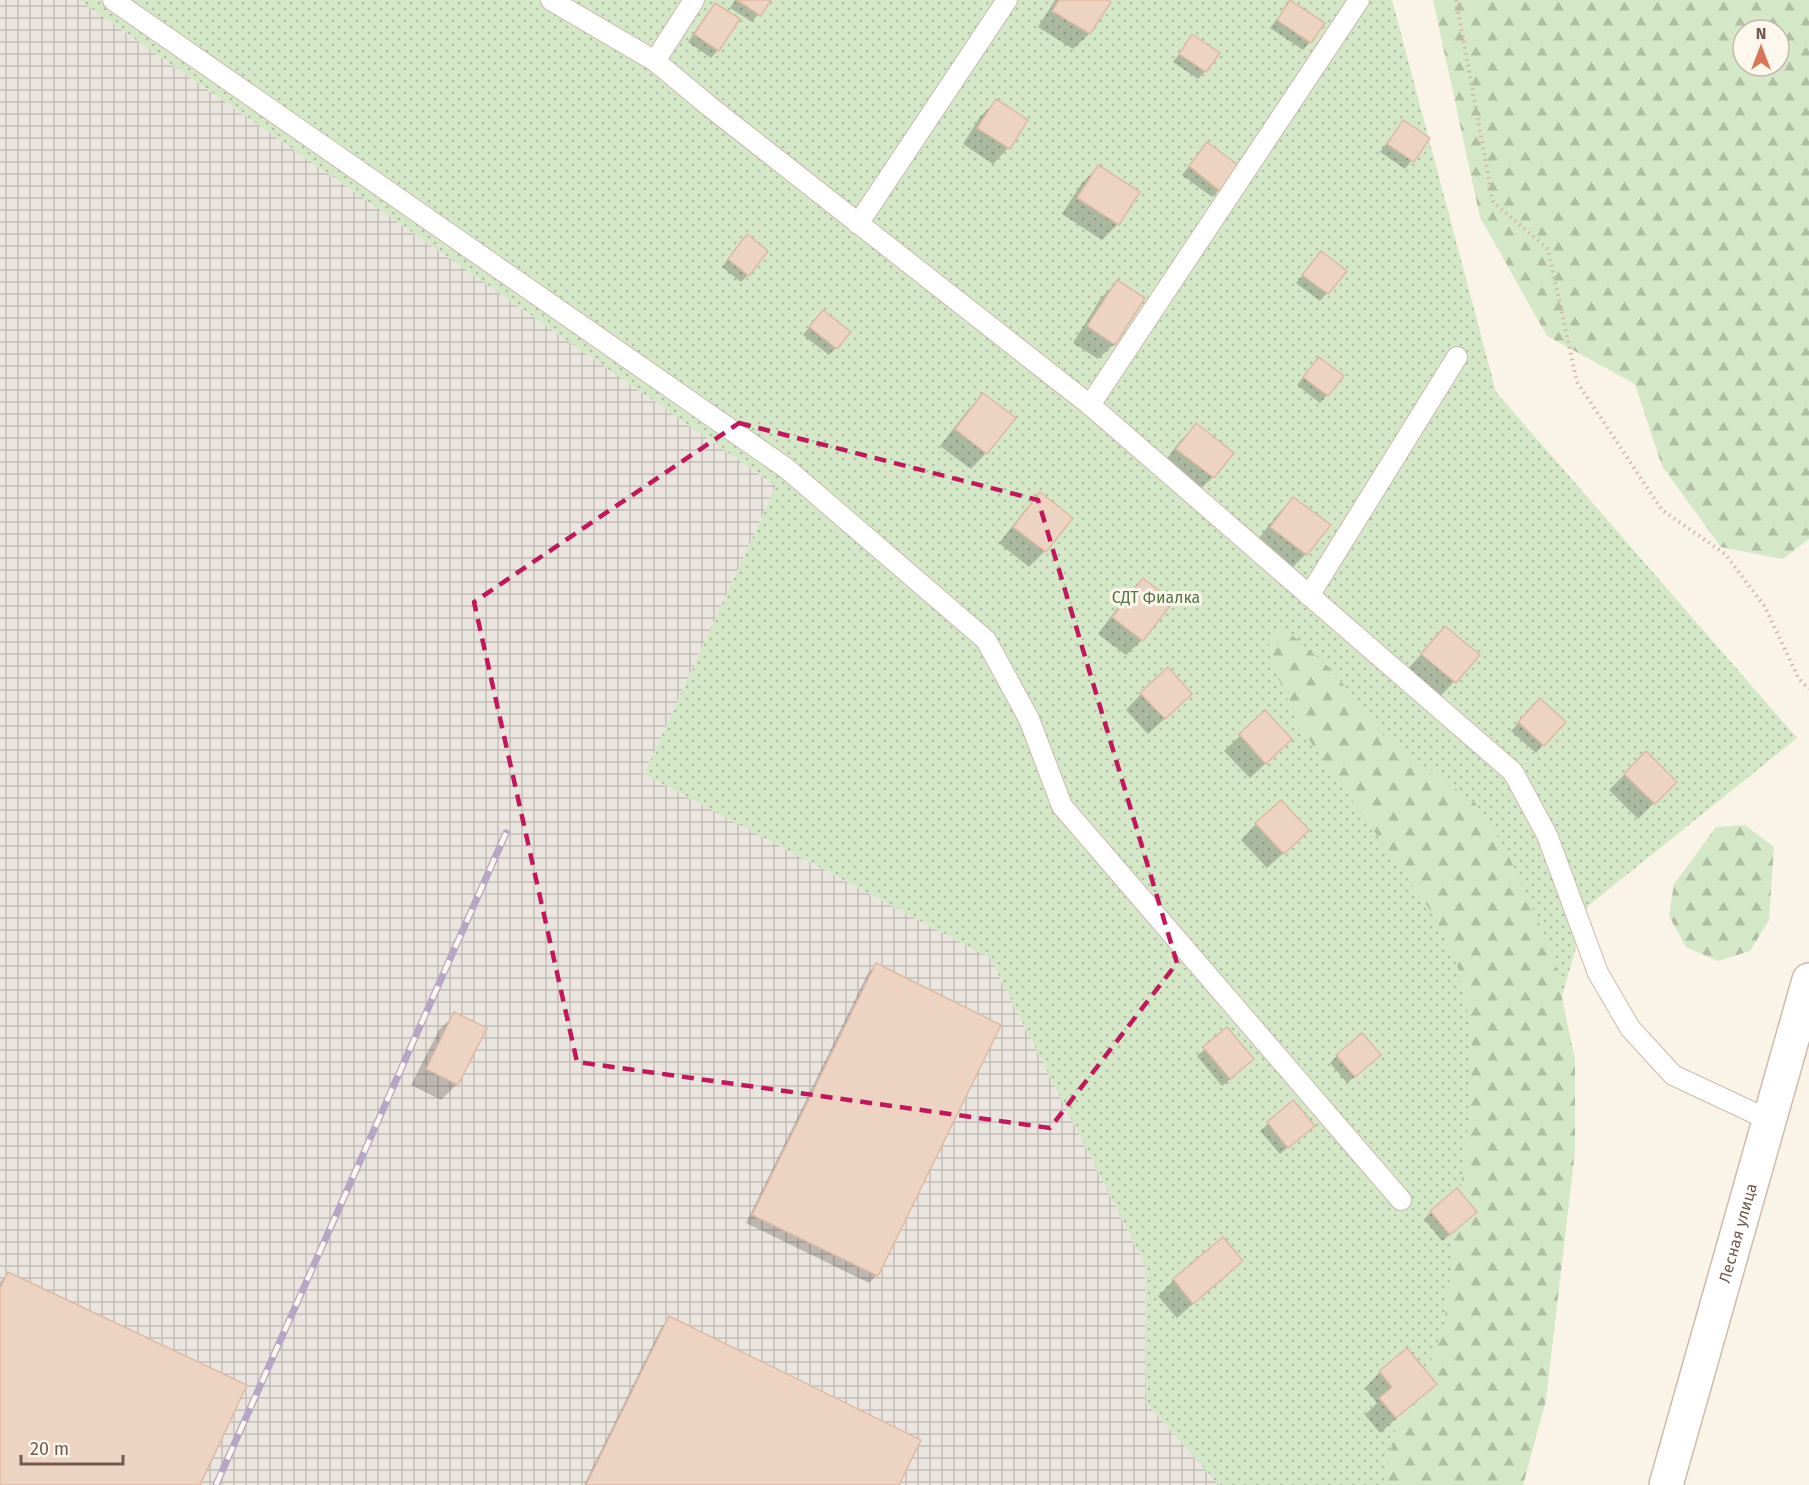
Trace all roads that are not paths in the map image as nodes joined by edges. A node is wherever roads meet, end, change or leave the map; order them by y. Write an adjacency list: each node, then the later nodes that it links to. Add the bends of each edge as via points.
1 (113, 0): 13 (lane, via 786,468 986,640 1029,719 1062,806)
2 (551, 0): 6 (lane)
3 (694, 0): 6 (lane)
4 (1007, 0): 7 (lane)
5 (1359, 0): 9 (lane)
6 (656, 61): 7 (lane)
7 (858, 224): 9 (lane)
8 (1457, 357): 10 (lane)
9 (1090, 405): 10 (lane)
10 (1309, 596): 12 (lane, via 1513,772 1547,835 1598,973 1630,1028 1673,1075)
11 (1809, 980): 12 (street, Лесная улица)
12 (1769, 1120): 14 (street, Лесная улица)
13 (1401, 1200)
14 (1666, 1485)

